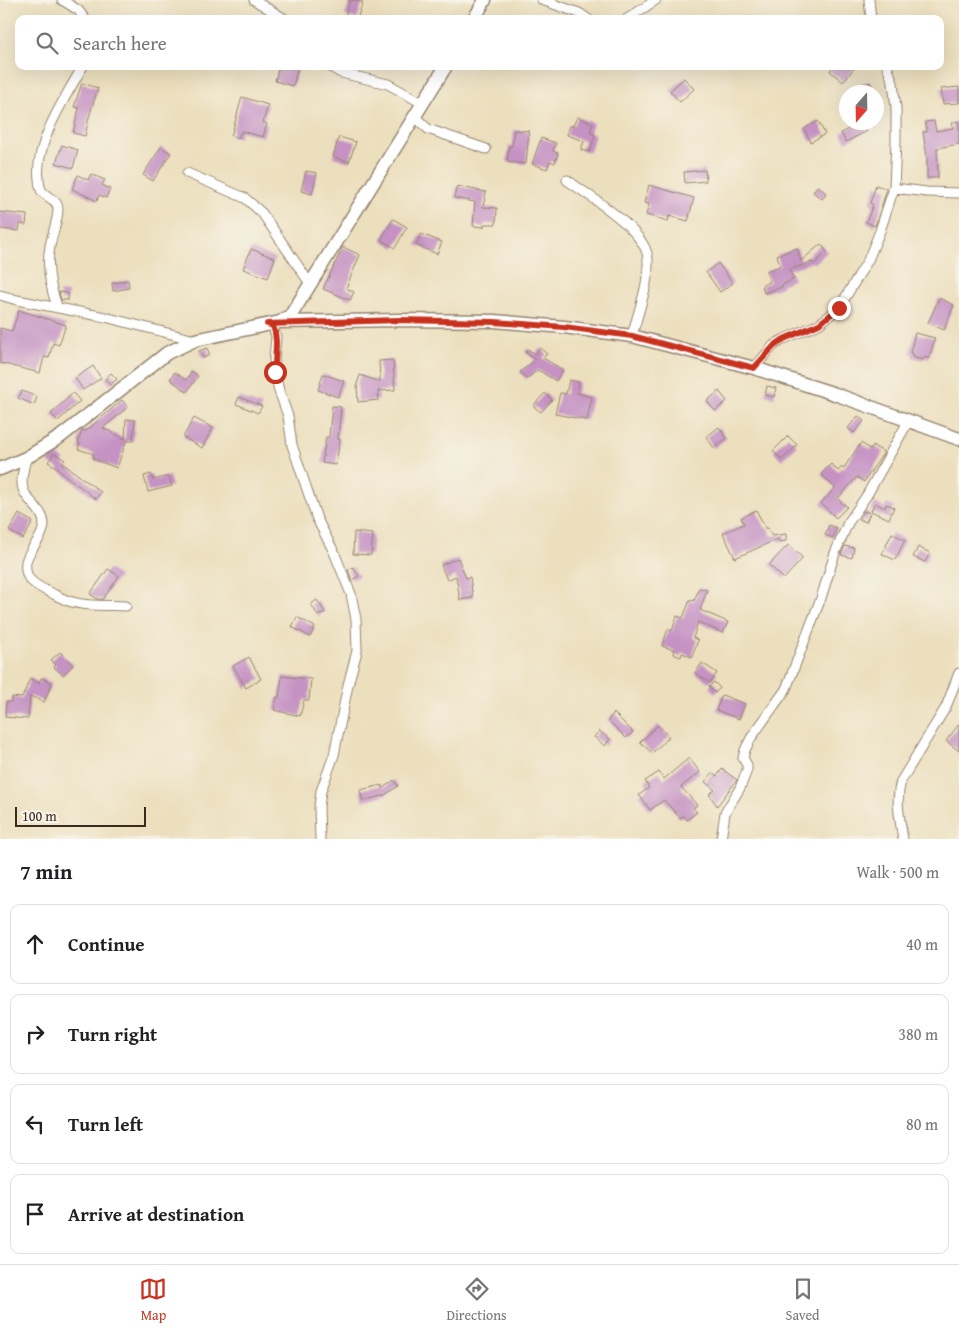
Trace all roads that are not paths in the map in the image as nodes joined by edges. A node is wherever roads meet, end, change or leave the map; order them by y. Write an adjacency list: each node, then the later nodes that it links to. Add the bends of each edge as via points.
1 (62, 0): 7 (street)
2 (254, 0): 8 (street)
3 (485, 0): 9 (street)
4 (542, 0): 10 (street)
5 (656, 0): 11 (street)
6 (869, 0): 12 (street)
7 (82, 15)
8 (278, 15)
9 (476, 15)
10 (582, 15)
11 (633, 15)
12 (871, 15)
13 (80, 70): 26 (street, via 47,136 39,164 40,189 58,207 49,249 50,287)
14 (337, 70): 17 (street, via 388,84)
15 (443, 70): 17 (street)
16 (888, 70): 22 (street, via 896,108)
17 (422, 103): 18 (street)
18 (414, 116): 19 (street, via 428,129); 24 (street)
19 (486, 149)
20 (187, 173): 24 (street, via 245,198 262,213)
21 (567, 180): 29 (street, via 623,221 638,237 648,258)
22 (894, 188): 23 (street); 31 (street, via 868,260 839,308 819,324 774,346)
23 (959, 193)
24 (311, 285): 27 (street, via 291,315)
25 (0, 295): 26 (street)
26 (57, 306): 30 (street)
27 (280, 322): 28 (street); 29 (street, via 494,322)
28 (267, 324): 30 (street); 38 (street, via 276,332 275,372 288,416 292,446 317,519 351,594 356,619 356,651 334,755 321,791)
29 (632, 336): 31 (street)
30 (195, 340): 34 (street, via 167,352 60,436)
31 (754, 368): 32 (street)
32 (909, 420): 33 (street); 39 (street, via 867,496 848,523 786,689 745,750 746,770 740,788 725,813)
33 (959, 439)
34 (26, 458): 35 (street); 36 (street, via 23,489 43,517 44,526 27,560 27,578 65,600)
35 (0, 469)
36 (126, 606)
37 (959, 673): 40 (street, via 946,707 901,781 897,804)
38 (320, 839)
39 (721, 839)
40 (903, 839)

